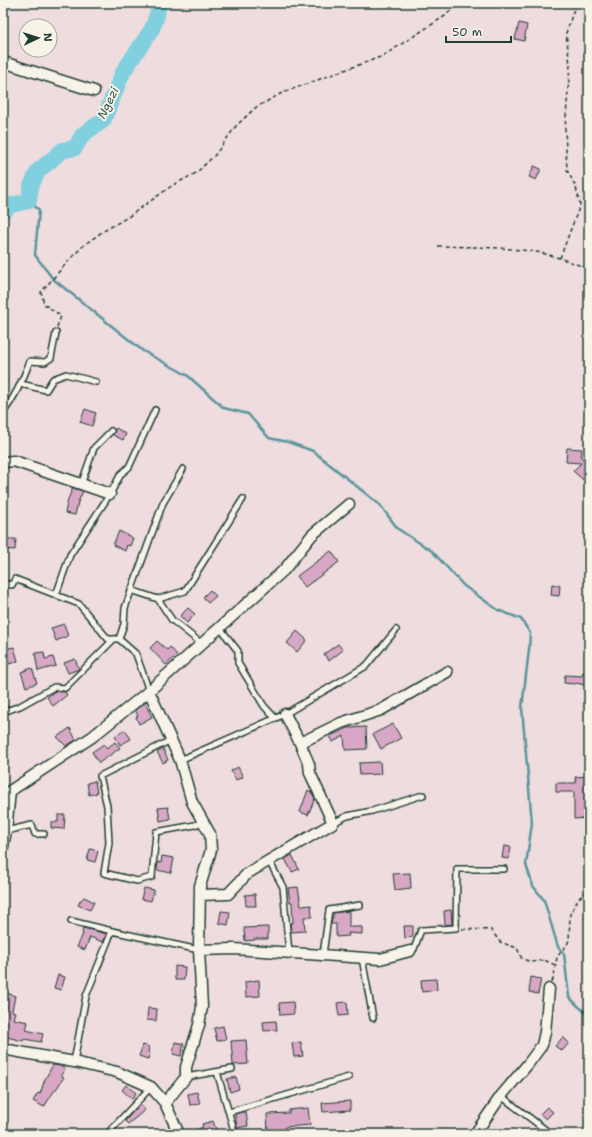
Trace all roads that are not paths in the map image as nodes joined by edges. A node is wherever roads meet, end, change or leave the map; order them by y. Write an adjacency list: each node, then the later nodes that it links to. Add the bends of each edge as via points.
1 (3, 62): 2 (street)
2 (94, 91)
3 (56, 333): 5 (lane, via 50,358 45,362 30,361)
4 (96, 382): 5 (lane, via 66,374 53,378 46,390)
5 (21, 384): 7 (lane)
6 (155, 410): 12 (lane, via 129,467 121,474)
7 (3, 413)
8 (111, 431): 11 (lane, via 94,448)
9 (3, 462): 11 (street, via 14,462)
10 (183, 469): 16 (lane, via 162,503)
11 (81, 485): 12 (street)
12 (110, 494): 17 (lane, via 70,555)
13 (243, 499): 18 (lane, via 185,591)
14 (349, 504): 19 (street, via 312,536 284,570)
15 (3, 583): 17 (lane, via 12,585 15,579)
16 (131, 590): 18 (lane); 21 (lane, via 125,608 124,624)
17 (56, 595): 21 (lane, via 79,604 108,639)
18 (158, 598): 22 (lane, via 172,620)
19 (220, 628): 22 (street); 27 (lane, via 238,651 238,663 264,706)
20 (396, 630): 26 (lane, via 366,666)
21 (116, 639): 24 (lane, via 136,654); 25 (lane, via 65,688 54,687 20,706)
22 (202, 644): 24 (street)
23 (448, 672): 29 (street, via 381,710 341,723)
24 (149, 691): 28 (street); 34 (street, via 92,737 10,790)
25 (3, 712)
26 (285, 714): 27 (lane); 29 (street)
27 (275, 718): 30 (lane)
28 (171, 740): 30 (street); 32 (lane, via 100,776 107,806 109,843 104,872 137,881 152,877 156,832 195,825)
29 (300, 743): 33 (street, via 309,764 310,774)
30 (180, 760): 32 (street, via 192,802)
31 (423, 795): 33 (lane)
32 (203, 821): 39 (street, via 210,834 211,850 200,886)
33 (333, 822): 37 (street)
34 (6, 831): 35 (lane, via 32,825 35,834); 36 (street)
35 (44, 834)
36 (3, 846)
37 (269, 861): 39 (street, via 248,873 228,894); 45 (lane, via 283,887)
38 (504, 869): 44 (lane, via 457,869 456,928 421,930 414,949)
39 (200, 895): 43 (street)
40 (360, 905): 46 (lane, via 329,910)
41 (71, 921): 42 (lane)
42 (112, 931): 43 (lane); 51 (lane, via 86,996)
43 (199, 950): 45 (street, via 234,948); 55 (street, via 202,1007 186,1067)
44 (410, 952): 47 (street, via 380,959)
45 (289, 953): 46 (street)
46 (323, 955): 47 (street)
47 (362, 958): 49 (lane)
48 (549, 989): 58 (street, via 542,1045)
49 (373, 1018)
50 (4, 1050): 51 (street); 52 (lane)
51 (74, 1062): 57 (street, via 117,1072)
52 (3, 1068)
53 (232, 1069): 54 (lane)
54 (217, 1072): 55 (lane); 60 (lane)
55 (186, 1077): 59 (street)
56 (349, 1077): 60 (lane)
57 (152, 1088): 59 (street); 61 (lane)
58 (501, 1096): 64 (street); 65 (lane)
59 (164, 1103): 62 (street)
60 (229, 1112): 63 (lane)
61 (107, 1134)
62 (179, 1134)
63 (235, 1134)
64 (475, 1134)
65 (551, 1134)

